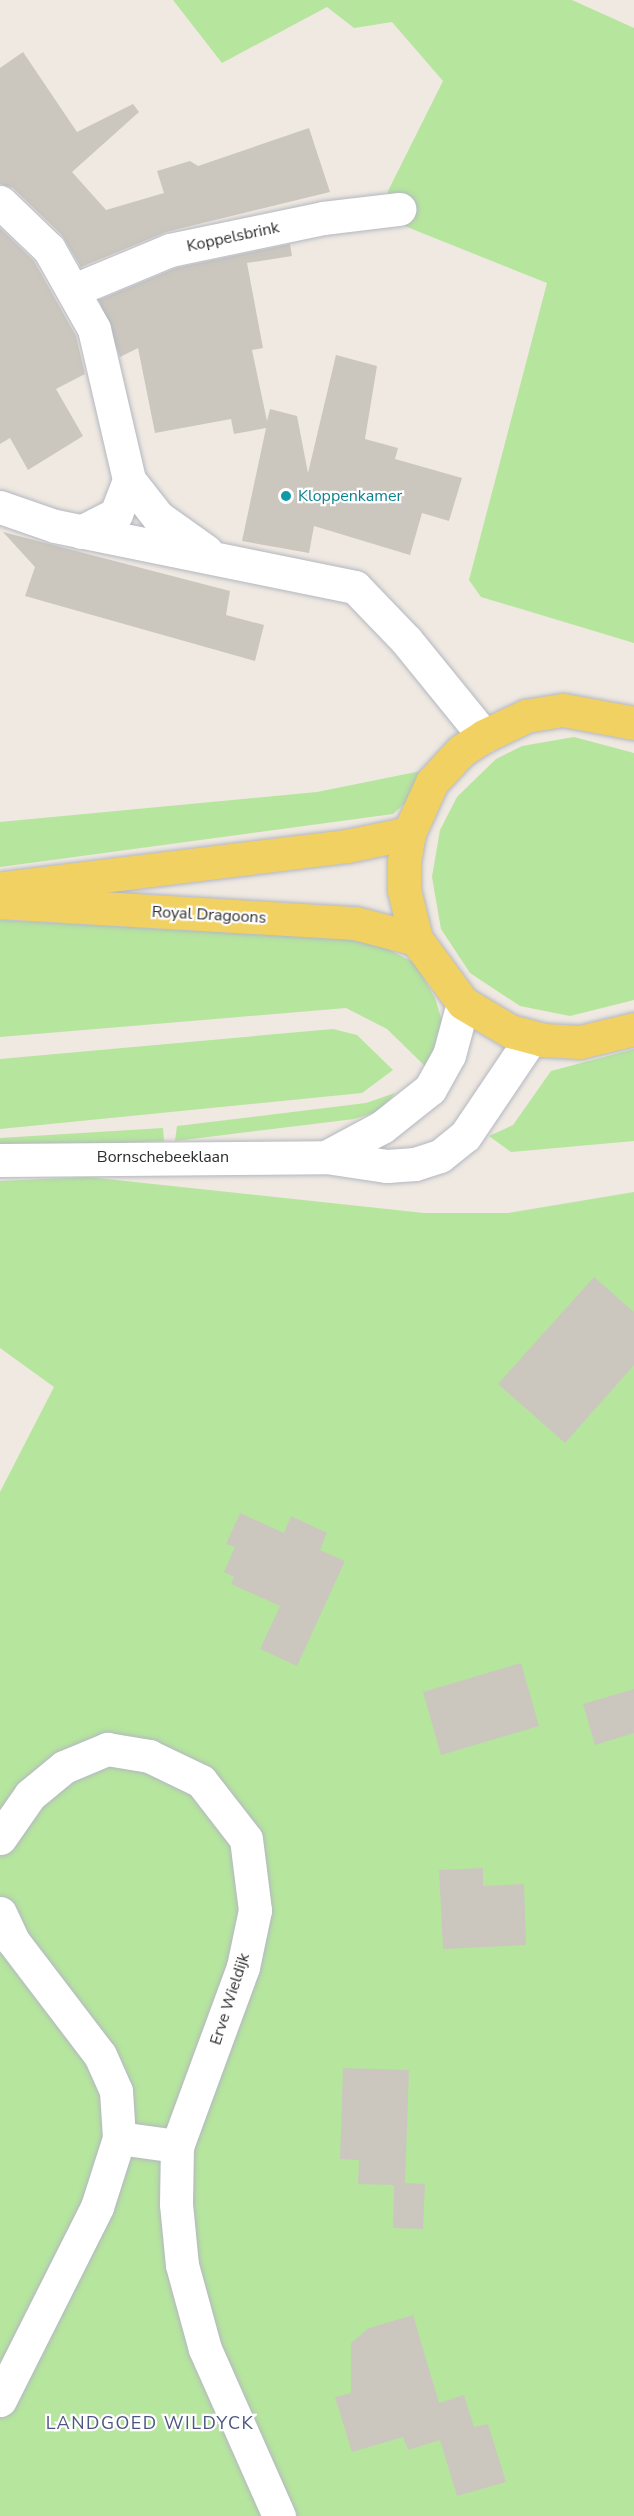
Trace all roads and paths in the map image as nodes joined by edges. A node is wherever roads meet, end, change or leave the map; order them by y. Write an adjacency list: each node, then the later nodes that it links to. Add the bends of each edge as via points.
1 (0, 202): 3 (street, via 49,249)
2 (399, 209): 3 (street, Koppelsbrink, via 322,218 170,250)
3 (75, 290): 4 (street, via 94,329)
4 (129, 480): 6 (street, via 116,513); 7 (street, via 175,532)
5 (0, 507): 6 (street)
6 (81, 532): 7 (street)
7 (226, 562): 9 (street, via 355,587 406,640)
8 (634, 723): 9 (main road, via 563,710 526,716)
9 (484, 736): 10 (main road, via 461,751 432,782)
10 (410, 833): 11 (main road, via 347,846); 13 (main road, via 404,890)
11 (0, 888)
12 (0, 902): 13 (main road, Royal Dragoons, via 355,923)
13 (416, 939): 14 (main road)
14 (463, 1003): 16 (main road); 17 (street, Bornschebeeklaan, via 449,1055 430,1089 382,1127)
15 (634, 1029): 16 (main road, via 580,1042)
16 (531, 1038): 17 (street, Bornschebeeklaan, via 465,1136 440,1156 387,1166)
17 (326, 1157): 18 (street, Bornschebeeklaan)
18 (0, 1160)
19 (0, 1838): 22 (street, Erve Wieldijk, via 30,1795 64,1767 107,1749 149,1756 201,1781 246,1839 255,1910 243,1967)
20 (0, 1913): 21 (street, via 13,1941 100,2055 116,2091)
21 (119, 2138): 22 (street); 23 (street, via 97,2206)
22 (177, 2146): 24 (street, Erve Wieldijk, via 182,2265 205,2349)
23 (0, 2400)
24 (279, 2516)

